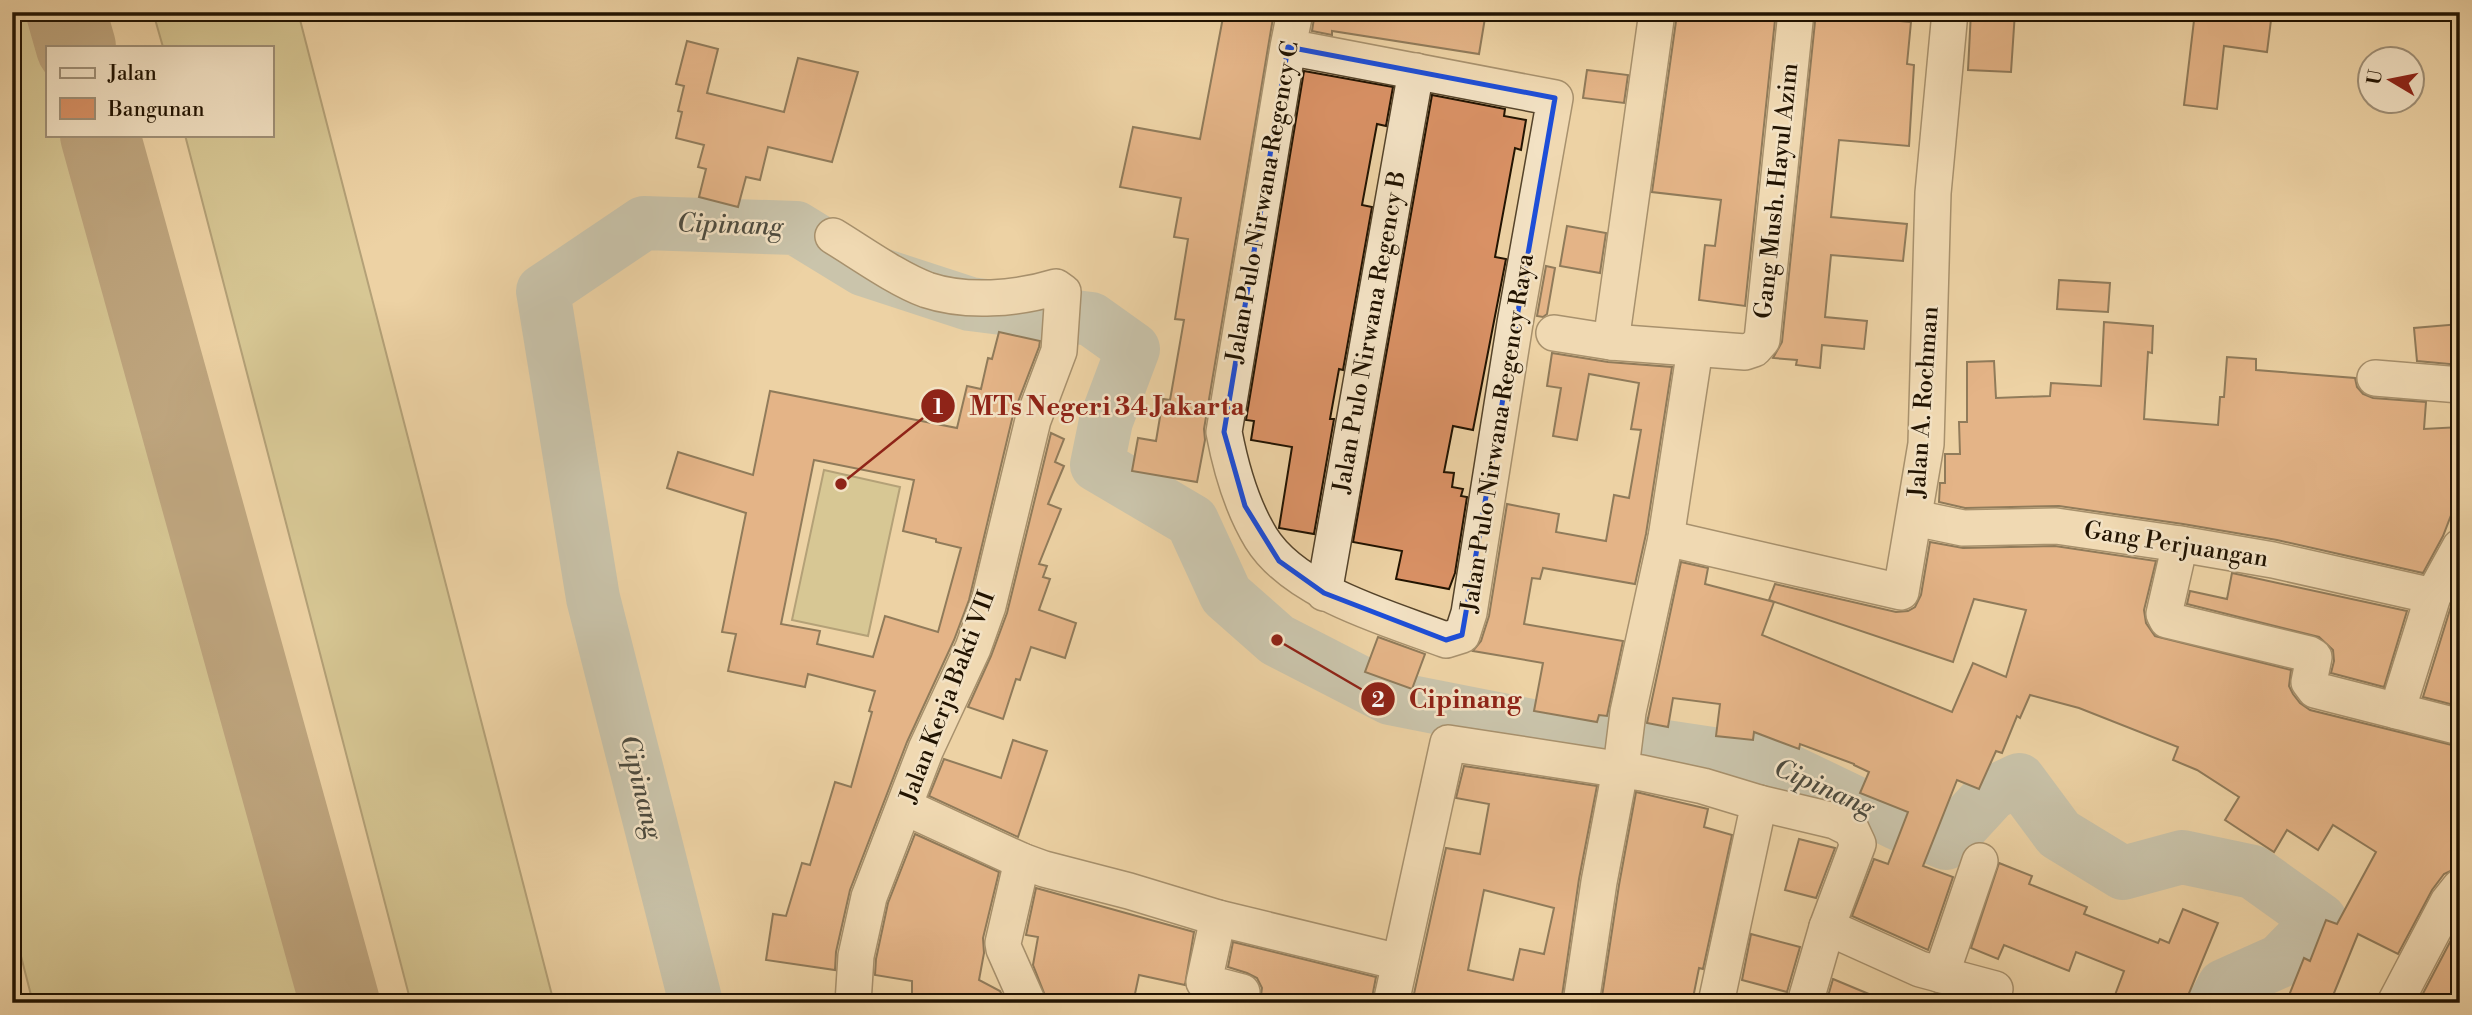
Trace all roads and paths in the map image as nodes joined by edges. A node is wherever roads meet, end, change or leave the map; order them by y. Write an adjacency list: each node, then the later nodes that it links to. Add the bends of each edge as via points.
1 (1295, 12): 5 (street, Jalan Pulo Nirwana Regency C)
2 (1657, 12): 9 (street)
3 (1796, 12): 10 (street, Gang Mush. Hayul Azim, via 1762,340 1745,352)
4 (1950, 12): 14 (street, Jalan A. Rochman, via 1933,194)
5 (1288, 47): 6 (street); 13 (street, Jalan Pulo Nirwana Regency C)
6 (1416, 71): 19 (street, Jalan Pulo Nirwana Regency B); 19 (street, Jalan Pulo Nirwana Regency Raya, via 1555,98 1469,613 1462,635 1446,640)
7 (833, 236): 24 (street, Jalan Kerja Bakti VII, via 927,290 974,297 1038,293 1056,287 1063,292 1059,351 1033,420 988,606)
8 (1553, 333): 9 (street)
9 (1611, 342): 10 (street)
10 (1695, 349): 15 (street)
11 (2375, 378): 12 (street)
12 (2460, 385)
13 (1224, 432): 19 (street, Jalan Pulo Nirwana Regency Raya, via 1232,474 1261,539 1279,561)
14 (1926, 521): 15 (street, Jalan A. Rochman, via 1901,592); 16 (street, Gang Perjuangan, via 1963,528 2056,526)
15 (1666, 538): 22 (street)
16 (2180, 544): 18 (street, Gang Perjuangan); 20 (street, via 2164,614 2167,620 2309,654 2314,656 2309,682 2315,691)
17 (2460, 547): 18 (street)
18 (2444, 589): 20 (street)
19 (1324, 593)
20 (2396, 711): 21 (street)
21 (2460, 727)
22 (1620, 765): 23 (street); 30 (street, via 1448,743); 37 (street)
23 (1759, 803): 29 (street, via 1835,821 1856,836 1858,844); 38 (street)
24 (905, 807): 25 (street); 33 (street, Jalan Kerja Bakti VII, via 869,897 856,956)
25 (1022, 861): 28 (street); 34 (street, via 1003,943)
26 (1980, 861): 31 (street)
27 (2460, 887): 40 (street)
28 (1218, 918): 30 (street); 35 (street, via 1204,982 1242,992)
29 (1827, 927): 31 (street); 39 (street)
30 (1399, 962): 36 (street)
31 (1941, 975): 32 (street)
32 (2002, 998)
33 (853, 1003)
34 (1028, 1003)
35 (1239, 1003)
36 (1391, 1003)
37 (1581, 1003)
38 (1716, 1003)
39 (1804, 1003)
40 (2395, 1003)

